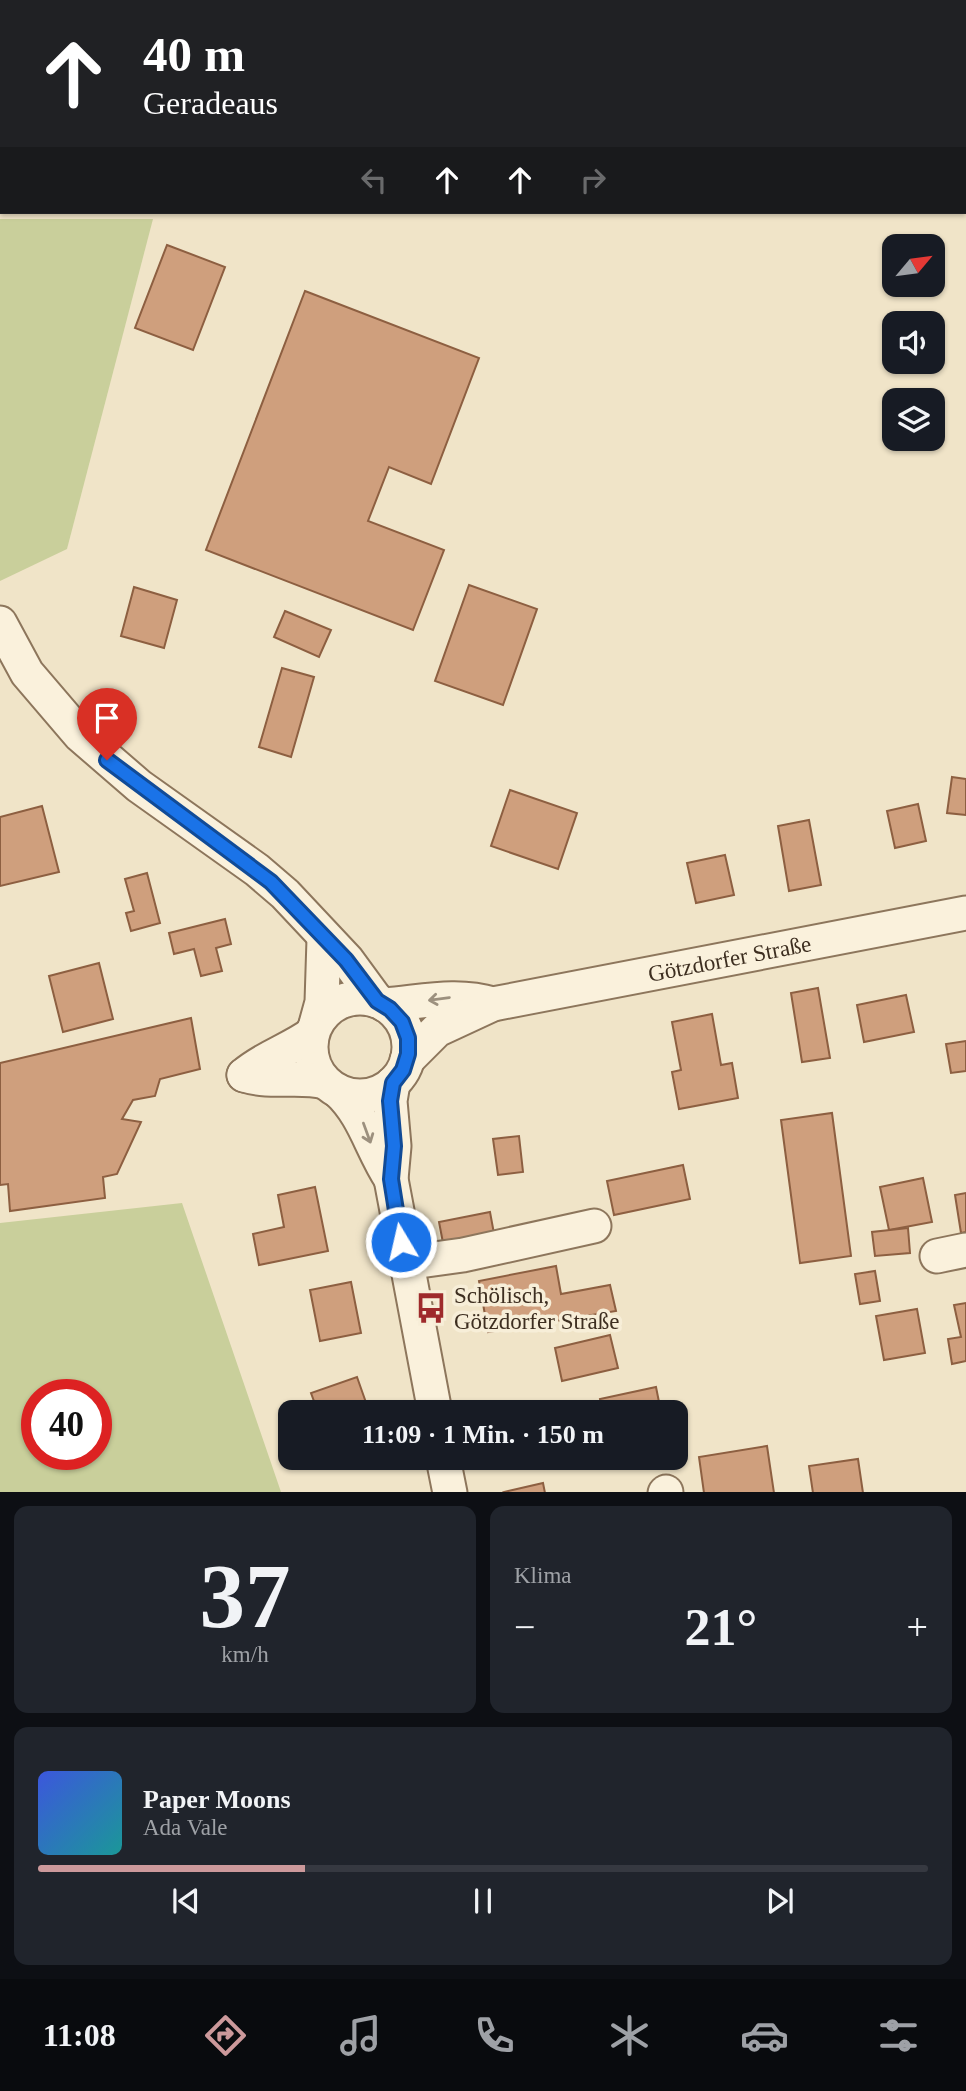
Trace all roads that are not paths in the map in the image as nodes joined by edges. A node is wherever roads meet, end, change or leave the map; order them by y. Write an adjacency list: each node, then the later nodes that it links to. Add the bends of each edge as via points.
1 (0, 623): 3 (street, via 27,673 80,735 139,786 257,870 303,912)
2 (966, 913): 5 (street, Götzdorfer Straße)
3 (324, 939): 4 (street); 6 (street, via 321,1002)
4 (381, 1003): 5 (street, Götzdorfer Straße, one-way to 4, via 456,997); 6 (street, via 359,998 342,1001 327,1010); 7 (street, via 405,1027 409,1049)
5 (493, 1003): 7 (street, Götzdorfer Straße, via 437,1030)
6 (314, 1029): 8 (street, via 312,1060); 8 (street, via 290,1049 244,1075 261,1080 307,1079)
7 (400, 1071): 8 (street, via 369,1095 353,1096); 9 (street, via 390,1101)
8 (332, 1087): 9 (street, one-way to 9, via 362,1118 373,1152)
9 (391, 1179): 11 (street)
10 (594, 1226): 11 (street)
11 (405, 1263): 12 (street)
12 (433, 1400)
13 (445, 1470): 14 (street)
14 (450, 1492)

